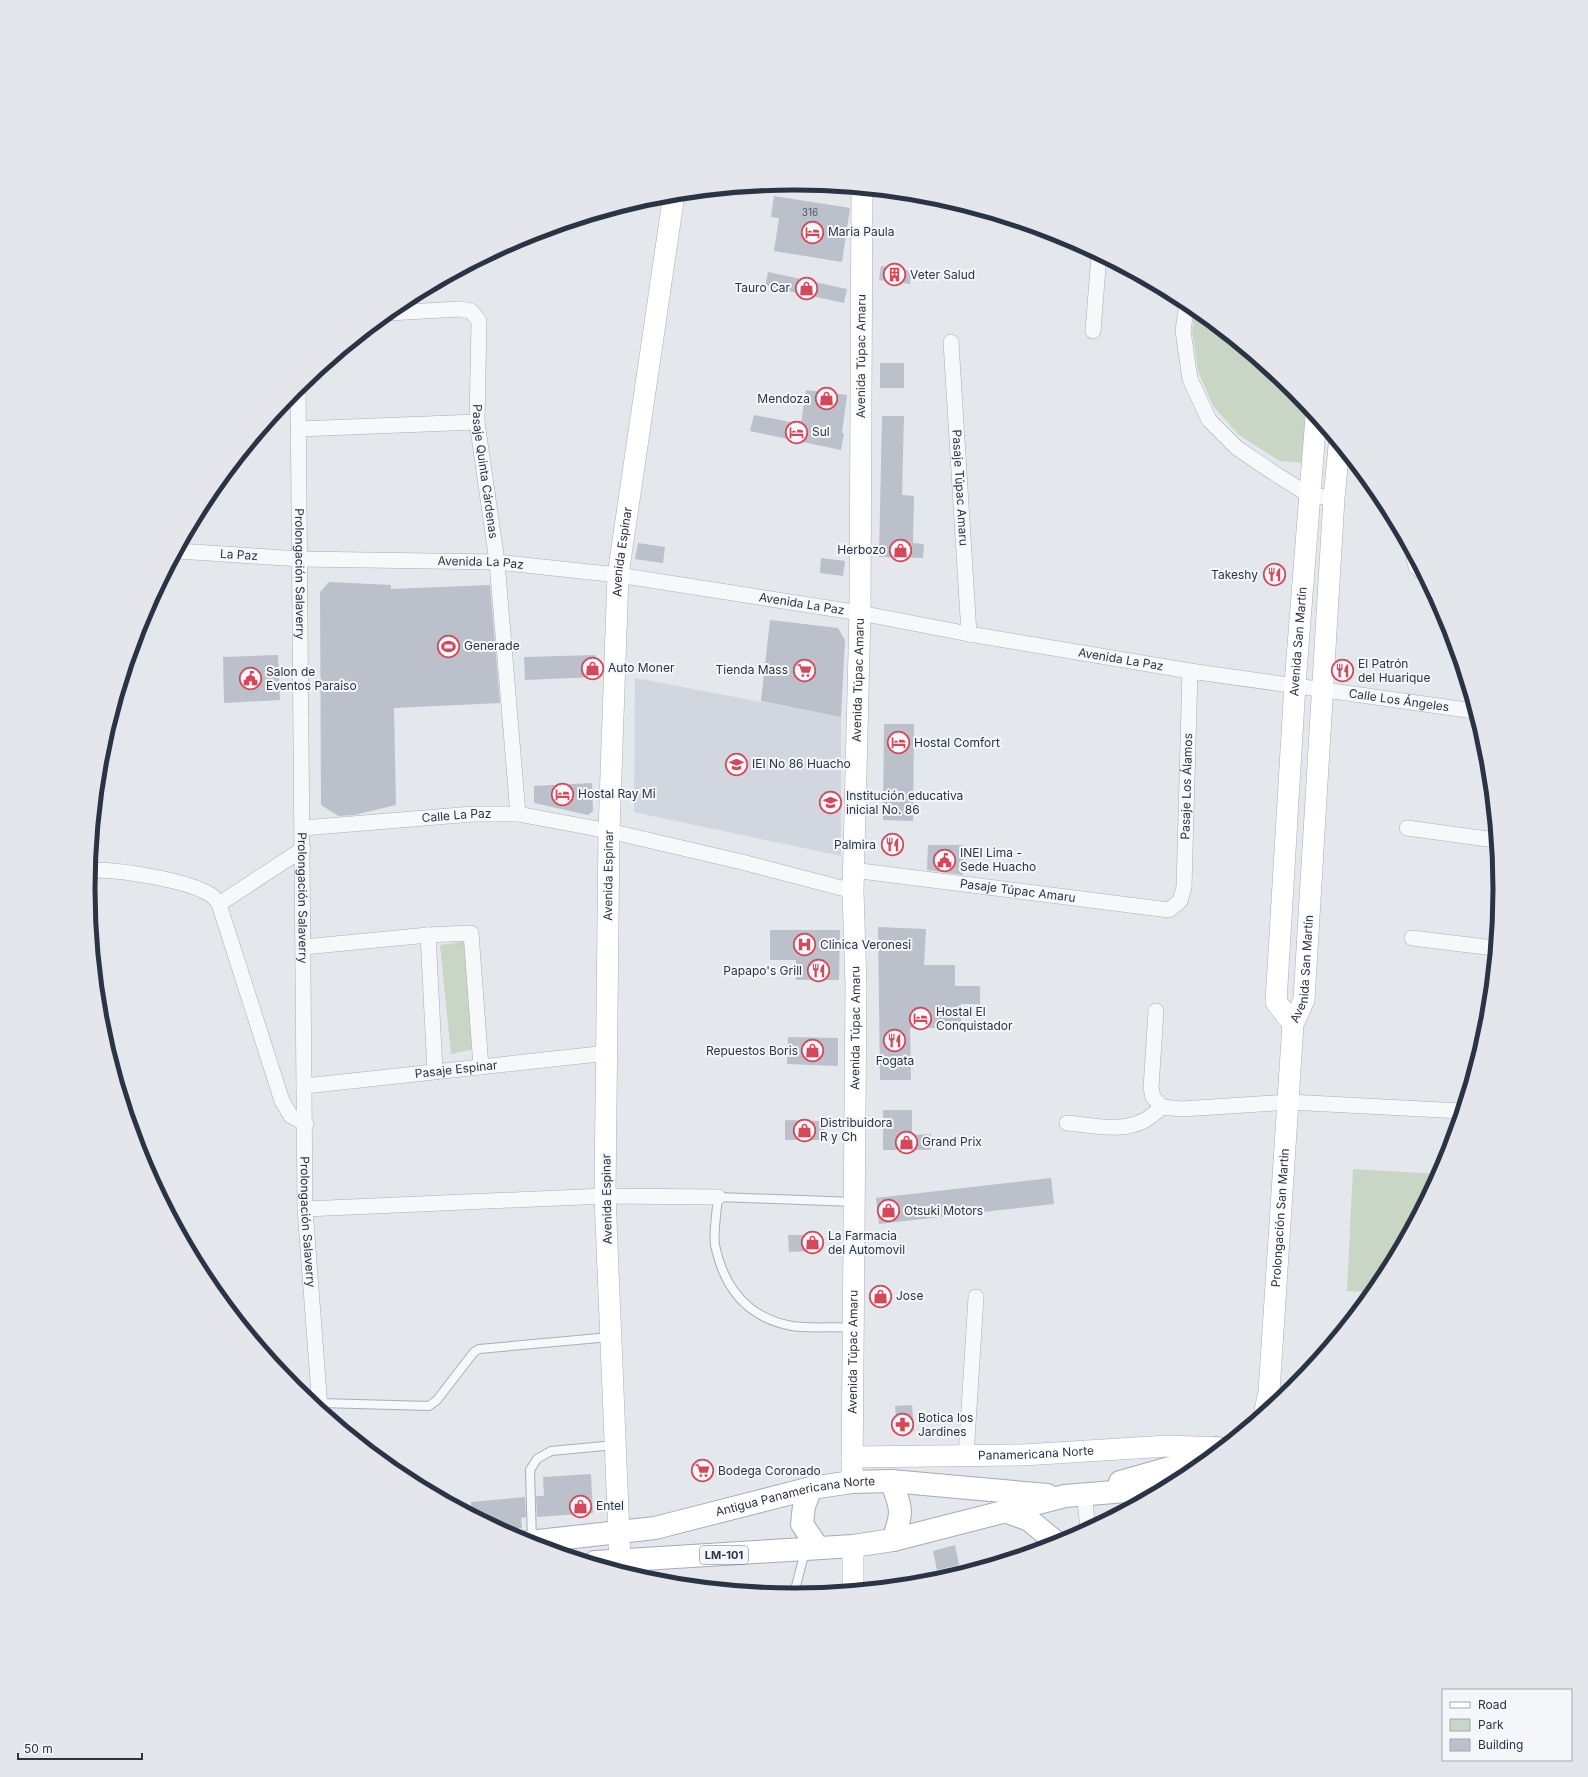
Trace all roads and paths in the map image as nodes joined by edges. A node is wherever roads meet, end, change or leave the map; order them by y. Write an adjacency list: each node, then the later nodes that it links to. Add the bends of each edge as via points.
1 (862, 193): 21 (street, Avenida Túpac Amaru)
2 (673, 200): 20 (street, Avenida Espinar)
3 (1099, 260): 6 (street)
4 (1186, 310): 15 (street, via 1182,331 1190,379 1209,420 1237,448)
5 (398, 312): 9 (street, Pasaje Quinta Cárdenas, via 460,309 471,311 479,321)
6 (1093, 331)
7 (951, 342): 22 (street, Pasaje Túpac Amaru)
8 (298, 396): 11 (street, Prolongación Salaverry)
9 (477, 422): 11 (street); 19 (street, Pasaje Quinta Cárdenas)
10 (1316, 423): 12 (street, Avenida San Martín)
11 (298, 430): 18 (street, Prolongación Salaverry)
12 (1314, 446): 13 (street); 15 (street, Avenida San Martín)
13 (1335, 446)
14 (1339, 451): 16 (street, Avenida San Martín)
15 (1309, 495): 16 (street); 24 (street, Avenida San Martín)
16 (1334, 498): 25 (street, Avenida San Martín)
17 (182, 551): 18 (street, La Paz)
18 (300, 559): 19 (street, Avenida La Paz); 28 (street, Prolongación Salaverry)
19 (497, 562): 20 (street, Avenida La Paz); 27 (street, Pasaje Quinta Cárdenas)
20 (618, 575): 21 (street, Avenida La Paz); 30 (street, Avenida Espinar)
21 (860, 613): 22 (street, Avenida La Paz); 34 (street, Avenida Túpac Amaru)
22 (969, 634): 23 (street, Avenida La Paz)
23 (1190, 671): 24 (street, Avenida La Paz); 36 (street, Pasaje Los Álamos, via 1184,887)
24 (1295, 684): 25 (street, Avenida La Paz); 43 (street, Avenida San Martín, via 1276,1002)
25 (1324, 688): 26 (street, Calle Los Ángeles); 43 (street, Avenida San Martín, via 1304,1000)
26 (1469, 709)
27 (518, 814): 28 (street, Calle La Paz, via 473,814); 30 (street, Calle La Paz)
28 (303, 828): 32 (street, Prolongación Salaverry)
29 (1407, 828): 31 (street)
30 (609, 831): 35 (street, Calle La Paz); 44 (street, Avenida Espinar)
31 (1492, 840)
32 (303, 849): 37 (street); 40 (street, Prolongación Salaverry)
33 (95, 870): 37 (street, via 126,872 176,883 201,890 212,896)
34 (853, 870): 35 (street, Avenida Túpac Amaru); 36 (street, Pasaje Túpac Amaru, via 1169,910)
35 (853, 891): 55 (street, Avenida Túpac Amaru, via 856,986)
36 (1180, 901)
37 (219, 904): 52 (street, via 282,1101 291,1116)
38 (428, 935): 40 (street); 45 (street, via 468,932 472,935); 46 (street)
39 (1412, 938): 41 (street)
40 (304, 947): 47 (street, Prolongación Salaverry)
41 (1491, 948)
42 (1156, 1010): 49 (street, via 1151,1088 1153,1097)
43 (1293, 1024): 48 (street, Prolongación San Martin)
44 (608, 1053): 45 (street, Pasaje Espinar); 53 (street, Avenida Espinar)
45 (481, 1067): 46 (street, Pasaje Espinar)
46 (435, 1071): 47 (street, Pasaje Espinar)
47 (305, 1086): 52 (street, Prolongación Salaverry)
48 (1289, 1102): 49 (street, via 1182,1109); 50 (street); 61 (street, Prolongación San Martin)
49 (1162, 1106): 51 (street, via 1145,1120 1133,1125 1118,1127)
50 (1457, 1111)
51 (1067, 1123)
52 (306, 1124): 56 (street, Prolongación Salaverry)
53 (605, 1196): 54 (street); 56 (street); 59 (street, Avenida Espinar)
54 (718, 1197): 55 (lane); 58 (lane, via 715,1244 726,1276 739,1299 762,1318 792,1326)
55 (855, 1202): 58 (street, Avenida Túpac Amaru)
56 (305, 1209): 60 (street, Prolongación Salaverry)
57 (976, 1297): 65 (street)
58 (853, 1328): 66 (street, Avenida Túpac Amaru)
59 (611, 1337): 62 (lane, via 479,1349 437,1400 429,1406); 63 (street, Avenida Espinar)
60 (320, 1401)
61 (1267, 1403)
62 (324, 1406)
63 (615, 1445): 75 (street, Avenida Espinar); 76 (lane, via 551,1451 537,1459 530,1470)
64 (1213, 1448): 65 (street, Panamericana Norte, via 1168,1446)
65 (966, 1456): 66 (street, Panamericana Norte)
66 (852, 1457): 69 (street, Avenida Túpac Amaru)
67 (1197, 1459): 72 (main road)
68 (891, 1481): 69 (main road, Antigua Panamericana Norte / LM-101); 72 (main road, Antigua Panamericana Norte / LM-101); 79 (main road, via 900,1503 900,1520)
69 (852, 1482): 70 (main road, Antigua Panamericana Norte / LM-101)
70 (811, 1488): 75 (main road, Antigua Panamericana Norte / LM-101, via 655,1528); 81 (main road, via 804,1506 802,1524)
71 (1151, 1489): 72 (main road, Antigua Panamericana Norte / LM-101)
72 (1081, 1494): 73 (main road, Antigua Panamericana Norte / LM-101); 74 (street)
73 (1005, 1511): 77 (main road, via 1029,1520); 79 (main road, Antigua Panamericana Norte / LM-101)
74 (1087, 1522)
75 (619, 1532): 78 (main road, Antigua Panamericana Norte / LM-101); 82 (street, Avenida Espinar)
76 (530, 1535)
77 (1051, 1538)
78 (544, 1540)
79 (893, 1540): 80 (main road, Antigua Panamericana Norte / LM-101)
80 (853, 1546): 81 (main road, Antigua Panamericana Norte / LM-101); 83 (street)
81 (811, 1550): 82 (main road, Antigua Panamericana Norte / LM-101); 84 (lane)
82 (627, 1567)
83 (853, 1585)
84 (796, 1588)

